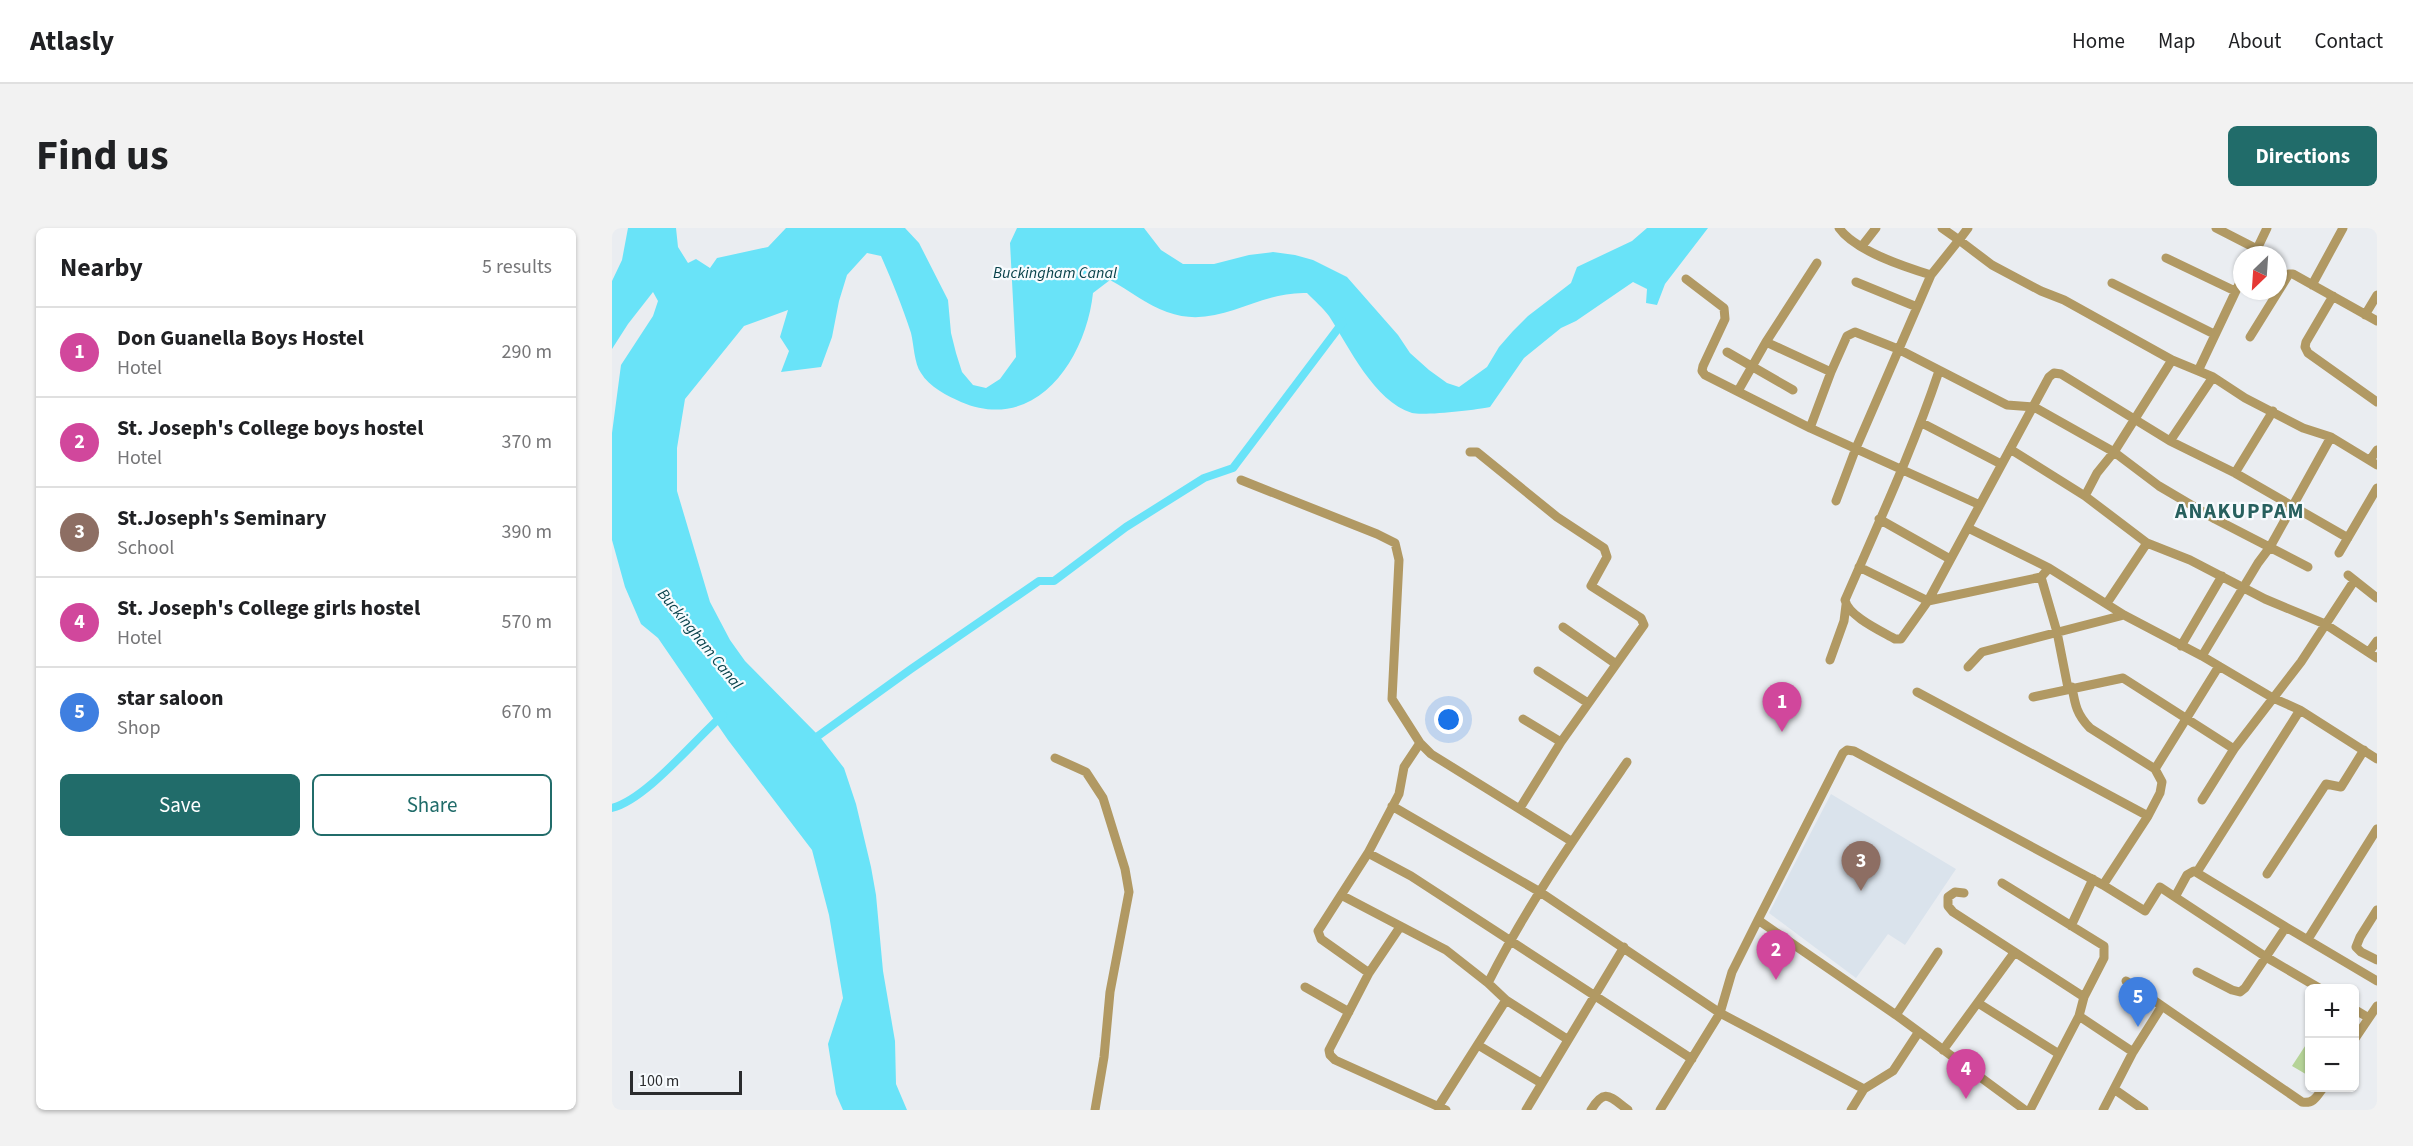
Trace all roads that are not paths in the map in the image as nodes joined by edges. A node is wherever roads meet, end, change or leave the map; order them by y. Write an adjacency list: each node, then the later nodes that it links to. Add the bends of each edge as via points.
1 (1839, 228): 9 (street)
2 (1875, 228): 9 (street)
3 (1942, 228): 8 (street)
4 (1968, 228): 8 (street)
5 (2216, 228): 10 (street)
6 (2267, 228): 11 (street)
7 (2343, 228): 18 (street)
8 (1959, 240): 14 (street); 31 (street, via 1992,265)
9 (1862, 246): 14 (street, via 1899,265)
10 (2245, 246)
11 (2258, 246)
12 (2166, 258): 19 (street)
13 (1816, 262): 28 (street)
14 (1931, 275): 23 (street)
15 (1686, 279): 38 (street, via 1724,308 1725,313 1702,371)
16 (1856, 282): 23 (street)
17 (2112, 283): 26 (street)
18 (2312, 285): 21 (street); 27 (street, via 2289,274)
19 (2233, 290)
20 (2233, 295): 26 (street)
21 (2333, 296): 24 (street); 39 (street, via 2305,347)
22 (2377, 296): 24 (street)
23 (1917, 307): 29 (street)
24 (2365, 315): 25 (street)
25 (2377, 321)
26 (2214, 334): 34 (street)
27 (2250, 337)
28 (1766, 342): 32 (street); 35 (street)
29 (1898, 349): 33 (street); 35 (street, via 1851,333); 47 (street)
30 (1728, 352): 32 (street)
31 (2172, 360): 34 (street); 42 (street)
32 (1752, 367): 37 (street); 38 (street)
33 (1939, 371): 40 (street, via 2007,405); 43 (street)
34 (2198, 371): 36 (street)
35 (1831, 372): 44 (street)
36 (2212, 377): 41 (street); 46 (street)
37 (1793, 390)
38 (1738, 392): 44 (street)
39 (2377, 402)
40 (2034, 407): 42 (street, via 2054,373); 48 (street); 51 (street)
41 (2273, 411): 45 (street, via 2303,428); 55 (street)
42 (2134, 418): 46 (street); 51 (street)
43 (1922, 423): 53 (street); 54 (street)
44 (1809, 428): 47 (street)
45 (2331, 437): 52 (street); 61 (street)
46 (2170, 441): 55 (street)
47 (1856, 448): 54 (street); 59 (street)
48 (2010, 449): 53 (street); 58 (street)
49 (2377, 450): 52 (street)
50 (1470, 452): 88 (street, via 1478,452 1557,517 1606,550 1607,557 1591,586 1641,618 1644,625)
51 (2114, 452): 58 (street); 66 (street, via 2159,486)
52 (2374, 463)
53 (2001, 464): 60 (street)
54 (1902, 471): 60 (street); 62 (street)
55 (2235, 473): 61 (street)
56 (1241, 480): 101 (street, via 1395,543 1398,570 1392,699)
57 (2377, 488): 64 (street)
58 (2085, 496): 65 (street)
59 (1836, 501)
60 (1980, 505): 63 (street)
61 (2292, 506): 64 (street); 66 (street)
62 (1879, 519): 68 (street); 69 (street)
63 (1968, 528): 68 (street); 71 (street)
64 (2348, 538): 67 (street)
65 (2148, 543): 72 (street); 77 (street)
66 (2270, 547): 70 (street); 74 (street)
67 (2339, 553)
68 (1950, 559): 76 (street)
69 (1859, 567): 76 (street); 78 (street)
70 (2308, 567)
71 (2049, 568): 73 (street); 77 (street)
72 (2222, 576): 74 (street); 84 (street)
73 (2041, 577): 76 (street); 82 (street)
74 (2243, 586): 80 (street); 86 (street)
75 (2377, 598): 80 (street, via 2351,578)
76 (1928, 601): 78 (street, via 1901,639 1871,626)
77 (2107, 603): 79 (street)
78 (1846, 605): 87 (street)
79 (2124, 615): 82 (street); 84 (street)
80 (2325, 624): 85 (street); 95 (street)
81 (1563, 627): 88 (street)
82 (2057, 632): 90 (street, via 1982,652); 92 (street)
83 (2377, 641): 85 (street)
84 (2181, 646): 86 (street)
85 (2373, 655)
86 (2202, 656): 89 (street)
87 (1830, 660)
88 (1616, 664): 96 (street)
89 (2219, 666): 95 (street); 98 (street)
90 (1968, 667)
91 (1538, 671): 96 (street)
92 (2070, 688): 94 (street); 98 (street, via 2123,678); 107 (street, via 2081,720)
93 (1917, 692): 111 (street)
94 (2033, 697)
95 (2273, 698): 97 (street); 102 (street)
96 (1587, 703): 100 (street)
97 (2300, 710): 103 (street); 115 (street)
98 (2187, 718): 102 (street); 107 (street)
99 (1523, 719): 100 (street)
100 (1561, 742): 110 (street)
101 (1420, 743): 109 (street, via 1403,770 1399,794); 110 (street, via 1431,754)
102 (2234, 749): 108 (street)
103 (2364, 750): 105 (street); 116 (street, via 2342,787 2326,784)
104 (1054, 758): 168 (street, via 1086,772 1102,798 1130,892 1110,992)
105 (2377, 759)
106 (1627, 762): 113 (street)
107 (2155, 769): 111 (street, via 2162,782)
108 (2202, 800)
109 (1392, 806): 114 (street); 120 (street)
110 (1520, 808): 113 (street)
111 (2148, 816): 119 (street)
112 (2377, 829): 129 (street)
113 (1571, 841): 120 (street)
114 (1368, 853): 122 (street); 130 (street)
115 (2197, 872): 123 (street, via 2187,875); 128 (street)
116 (2267, 874)
117 (2093, 879): 119 (street); 125 (street, via 1847,750); 126 (street)
118 (2002, 883): 126 (street)
119 (2103, 885): 123 (street, via 2145,911 2160,887)
120 (1540, 892): 130 (street); 131 (street)
121 (1964, 893): 133 (street, via 1955,892 1948,897 1948,906)
122 (1341, 895): 127 (street); 137 (street, via 1318,935)
123 (2175, 897): 134 (street)
124 (2377, 910): 135 (street, via 2356,947)
125 (1758, 920): 151 (street, via 1732,972); 152 (street)
126 (2071, 926): 143 (street, via 2101,943 2106,952)
127 (1400, 927): 137 (street); 140 (street, via 1446,950)
128 (2286, 927): 129 (street); 134 (street)
129 (2308, 939): 139 (street)
130 (1510, 940): 140 (street); 144 (street)
131 (1624, 947): 144 (street); 151 (street)
132 (1938, 952): 152 (street)
133 (2014, 953): 143 (street); 146 (street)
134 (2266, 957): 136 (street, via 2240,992); 141 (street)
135 (2377, 960)
136 (2198, 972)
137 (1369, 973): 149 (street)
138 (2126, 981): 147 (street)
139 (2377, 981)
140 (1488, 983): 145 (street)
141 (2312, 984)
142 (1305, 987): 149 (street)
143 (2084, 997): 153 (street)
144 (1595, 998): 157 (street); 162 (street)
145 (1506, 999): 157 (street); 158 (street)
146 (1978, 1003): 159 (street); 161 (street)
147 (2162, 1006): 160 (street); 166 (street, via 2302,1102 2315,1100)
148 (2377, 1006): 154 (street)
149 (1349, 1012): 167 (street, via 1329,1050 1331,1058)
150 (2359, 1012): 154 (street)
151 (1720, 1013): 162 (street); 164 (street)
152 (1896, 1015): 155 (street)
153 (2079, 1016): 160 (street); 161 (street)
154 (2369, 1018): 156 (street)
155 (1918, 1033): 159 (street); 164 (street, via 1893,1071)
156 (2356, 1038)
157 (1567, 1039): 163 (street)
158 (1478, 1045): 163 (street); 167 (street)
159 (1943, 1050): 174 (street)
160 (2133, 1052): 165 (street)
161 (2059, 1054): 175 (street)
162 (1692, 1059): 172 (street)
163 (1541, 1083): 169 (street)
164 (1864, 1089): 173 (street)
165 (2114, 1089): 176 (street); 177 (street)
166 (2320, 1092)
167 (1442, 1108)
168 (1095, 1110)
169 (1526, 1110)
170 (1592, 1110): 171 (street, via 1603,1095)
171 (1628, 1110)
172 (1660, 1110)
173 (1851, 1110)
174 (2025, 1110)
175 (2030, 1110)
176 (2103, 1110)
177 (2144, 1110)

